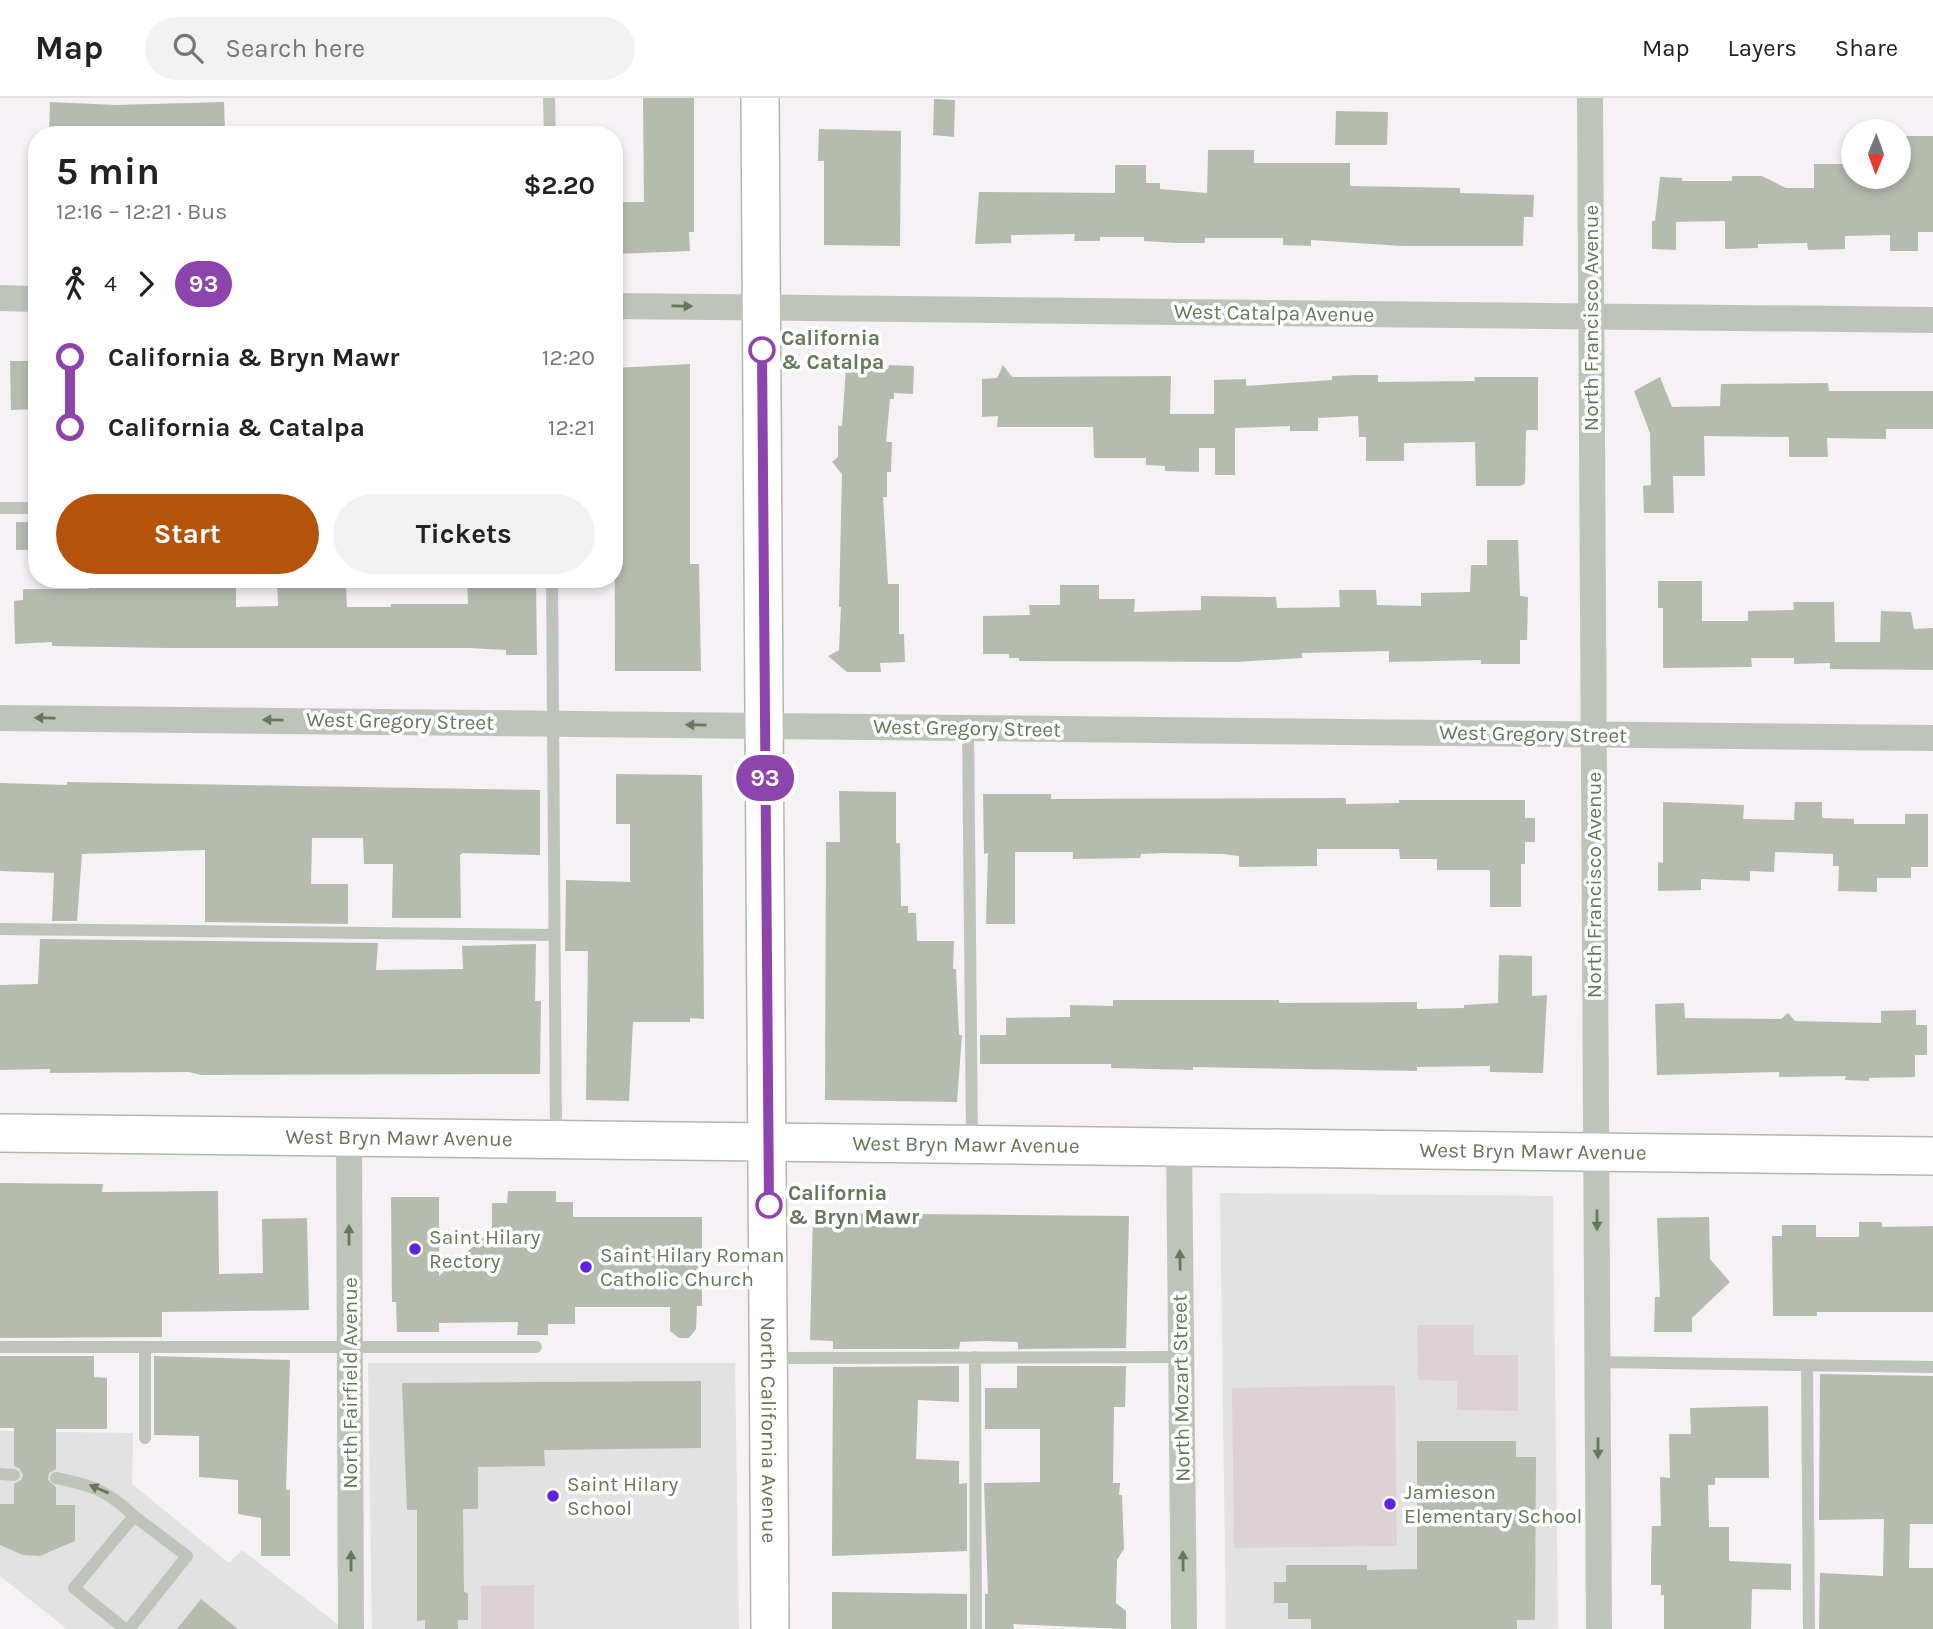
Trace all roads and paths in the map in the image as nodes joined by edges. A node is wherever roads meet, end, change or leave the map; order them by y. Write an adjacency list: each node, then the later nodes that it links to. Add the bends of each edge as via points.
1 (550, 98): 4 (lane)
2 (760, 98): 8 (street, North California Avenue)
3 (1590, 98): 9 (street, North Francisco Avenue)
4 (550, 126)
5 (0, 298): 6 (street)
6 (28, 299)
7 (623, 306): 8 (street, West Catalpa Avenue, one-way to 8)
8 (762, 308): 9 (street, West Catalpa Avenue); 16 (street, North California Avenue)
9 (1591, 317): 10 (street, West Catalpa Avenue); 18 (street, North Francisco Avenue)
10 (1933, 320)
11 (0, 508): 12 (lane)
12 (28, 508)
13 (552, 588): 15 (lane)
14 (0, 718): 15 (street, West Gregory Street, one-way to 14)
15 (553, 723): 16 (street, West Gregory Street, one-way to 15); 21 (lane)
16 (765, 725): 17 (street, West Gregory Street); 25 (street, North California Avenue)
17 (968, 728): 18 (street, West Gregory Street); 26 (lane)
18 (1594, 735): 19 (street, West Gregory Street); 28 (street, North Francisco Avenue)
19 (1933, 738)
20 (0, 929): 21 (lane)
21 (554, 935): 24 (lane)
22 (0, 1133): 23 (street, West Bryn Mawr Avenue)
23 (349, 1137): 24 (street, West Bryn Mawr Avenue); 33 (street, North Fairfield Avenue, one-way to 23)
24 (555, 1139): 25 (street, West Bryn Mawr Avenue)
25 (768, 1142): 26 (street, West Bryn Mawr Avenue); 36 (street, North California Avenue)
26 (972, 1144): 27 (street, West Bryn Mawr Avenue)
27 (1179, 1146): 28 (street, West Bryn Mawr Avenue); 35 (street, North Mozart Street, one-way to 27)
28 (1596, 1152): 29 (street, West Bryn Mawr Avenue); 37 (street, North Francisco Avenue, one-way to 37)
29 (1933, 1156)
30 (0, 1348): 31 (lane)
31 (145, 1348): 33 (lane); 40 (lane)
32 (537, 1348): 33 (lane)
33 (350, 1350): 46 (street, North Fairfield Avenue, one-way to 33)
34 (975, 1357): 35 (lane); 36 (lane); 48 (lane)
35 (1181, 1357): 49 (street, North Mozart Street, one-way to 35)
36 (769, 1358): 47 (street, North California Avenue)
37 (1597, 1362): 38 (lane); 50 (street, North Francisco Avenue, one-way to 50)
38 (1807, 1365): 39 (lane); 51 (lane)
39 (1933, 1367)
40 (145, 1438)
41 (0, 1474): 42 (lane)
42 (14, 1475)
43 (56, 1478): 44 (lane, one-way to 43, via 114,1496)
44 (134, 1516): 45 (lane, via 74,1587); 45 (lane, via 187,1556)
45 (127, 1629)
46 (351, 1629)
47 (770, 1629)
48 (976, 1629)
49 (1184, 1629)
50 (1600, 1629)
51 (1809, 1629)

